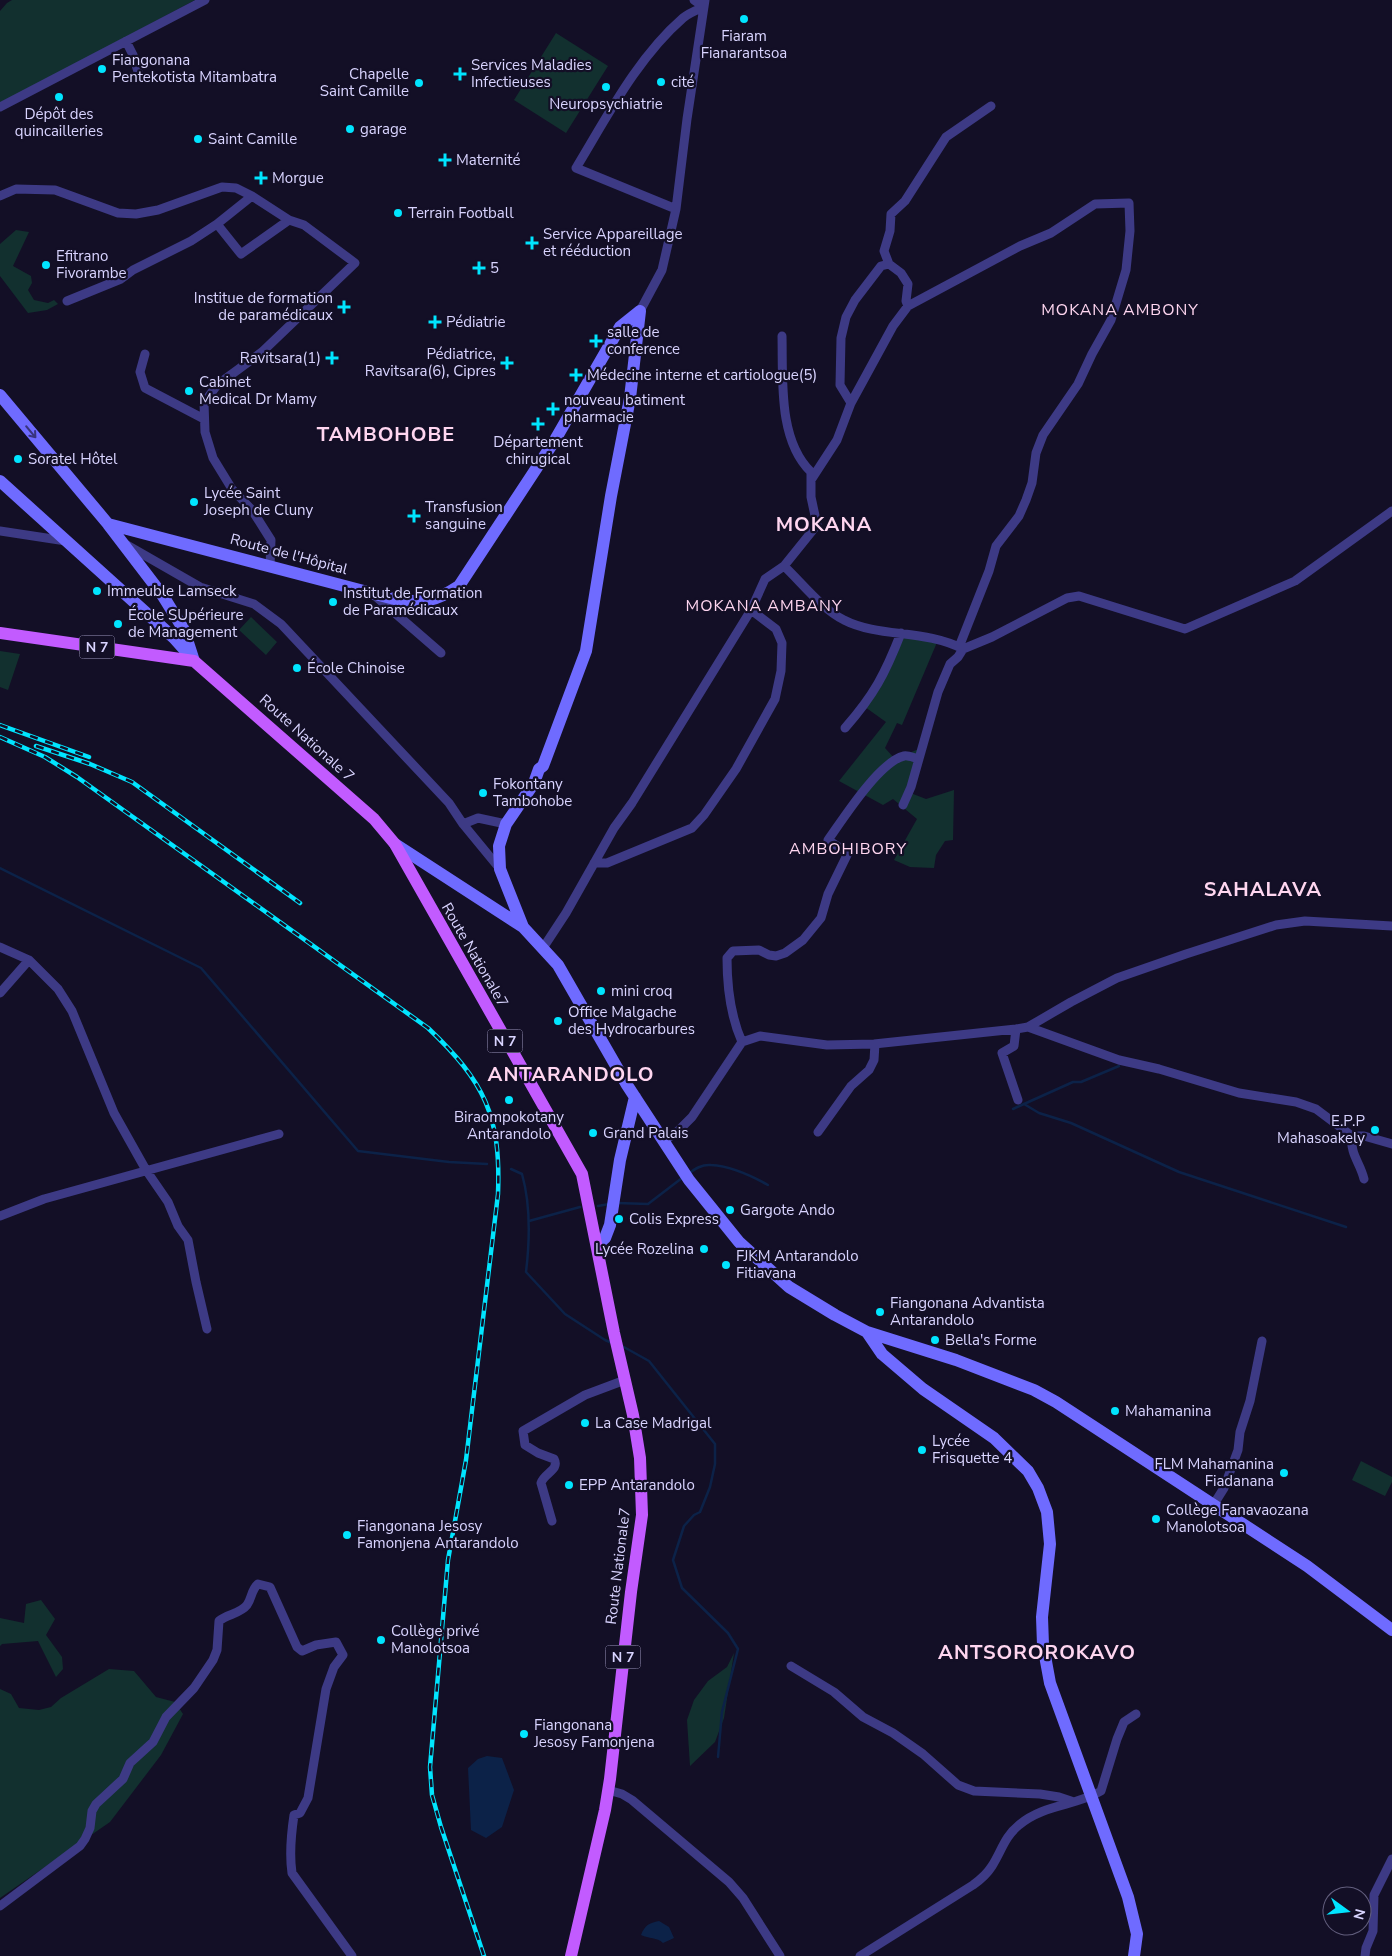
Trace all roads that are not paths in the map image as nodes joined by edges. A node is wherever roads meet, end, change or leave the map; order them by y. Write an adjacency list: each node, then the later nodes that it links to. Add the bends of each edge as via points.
1 (205, 0): 4 (street)
2 (694, 0): 3 (street)
3 (704, 3): 10 (street); 10 (street, via 684,17 652,52 576,168)
4 (126, 41): 5 (street); 7 (street)
5 (139, 75)
6 (991, 106): 13 (street, via 946,136 905,201 890,214 890,231 884,251)
7 (0, 107)
8 (0, 196): 9 (street, via 16,189 55,190 118,213 136,214 158,210 222,187 236,188)
9 (252, 196): 11 (street); 12 (street)
10 (676, 209): 16 (street, via 662,270)
11 (289, 220): 12 (street, via 241,254); 21 (street, via 304,225 355,264 262,352 217,385 204,404)
12 (217, 224): 14 (street, via 121,279)
13 (889, 264): 15 (street, via 901,273 908,284); 20 (street, via 881,266 855,300 846,318 841,338 840,385)
14 (67, 301)
15 (908, 306): 20 (street, via 893,326); 35 (street, via 1020,246 1051,233 1094,204 1129,203 1126,270 1111,320 1078,384 1043,435 1026,500 1019,516 996,546)
16 (640, 311): 31 (street, Route de l'Hôpital, via 620,327 556,440 459,586 442,598 419,602); 42 (street, via 630,398 586,651 534,783)
17 (782, 336): 22 (street, via 787,428 796,454 811,472)
18 (145, 354): 21 (street, via 140,372 145,388)
19 (0, 395): 25 (street, one-way to 25)
20 (851, 403): 22 (street, via 837,440)
21 (204, 419): 29 (street, via 213,458 271,540)
22 (811, 480): 30 (street, via 817,525)
23 (0, 481): 27 (street)
24 (1392, 511): 35 (street, via 1295,581 1185,629 1079,596 1067,598 992,637)
25 (108, 524): 28 (street); 29 (street, Route de l'Hôpital)
26 (0, 531): 27 (street)
27 (66, 541): 37 (street, via 174,638)
28 (121, 542): 37 (street, via 163,596 184,630); 41 (street, via 200,586 254,604 281,624 449,804)
29 (270, 566): 31 (street, Route de l'Hôpital)
30 (784, 566): 32 (street, via 765,579); 33 (street, via 843,620)
31 (372, 594): 36 (street)
32 (751, 610): 44 (street); 44 (street, via 776,628 782,643 781,672 775,699 736,769 692,828 607,863)
33 (901, 633): 35 (street, via 938,638); 38 (street, via 889,667 877,688)
34 (0, 634): 37 (main road, N 7)
35 (961, 648): 39 (street, via 938,692)
36 (441, 653)
37 (194, 661): 43 (main road, Route Nationale 7 / N 7, via 374,819)
38 (845, 728)
39 (919, 759): 40 (street); 54 (street, via 906,756 891,761 852,805 828,840 848,853 828,894 821,918 803,940 786,953 776,956 759,950 733,951 727,958 734,1024)
40 (903, 805)
41 (463, 824): 42 (street, via 478,818); 45 (street)
42 (506, 824): 45 (street, via 499,846)
43 (395, 844): 47 (street); 66 (main road, Route Nationale7 / N 7, via 582,1174)
44 (594, 863): 49 (street)
45 (500, 869): 47 (street)
46 (1392, 926): 52 (street, via 1305,921 1276,925 1118,978)
47 (523, 927): 49 (street)
48 (0, 947): 50 (street)
49 (543, 948): 56 (street, via 558,966)
50 (29, 960): 51 (street); 63 (street, via 58,988 72,1011 114,1113)
51 (0, 993)
52 (1028, 1027): 53 (street); 60 (street, via 1120,1060 1240,1093 1296,1102 1316,1109)
53 (1016, 1029): 55 (street); 57 (street, via 1014,1046 1002,1053)
54 (742, 1042): 55 (street, via 760,1036 828,1045); 61 (street, via 692,1117)
55 (872, 1044): 58 (street, via 874,1060 869,1070 850,1086)
56 (635, 1097): 61 (street); 66 (street, via 620,1160 610,1225 605,1238)
57 (1018, 1100)
58 (818, 1132)
59 (279, 1134): 63 (street)
60 (1352, 1136): 62 (street); 64 (street, via 1351,1148)
61 (664, 1141): 68 (street, via 686,1175 739,1242 790,1287)
62 (1392, 1144)
63 (146, 1170): 65 (street, via 44,1199); 67 (street, via 188,1240)
64 (1364, 1179)
65 (0, 1216)
66 (597, 1245): 70 (main road, Route Nationale7 / N 7)
67 (207, 1329)
68 (868, 1332): 71 (street, via 956,1360 1034,1390); 77 (street, via 882,1354 923,1389 994,1438 1028,1471 1038,1488 1047,1512 1050,1544 1042,1616 1043,1645 1050,1684)
69 (1262, 1342): 71 (street, via 1238,1450 1224,1488)
70 (625, 1380): 72 (street, via 585,1395 523,1431 525,1445 554,1458 556,1463 541,1483); 76 (main road, Route Nationale7 / N 7, via 640,1458 642,1515)
71 (1214, 1504): 73 (street, via 1325,1578)
72 (552, 1521)
73 (1392, 1630)
74 (791, 1666): 78 (street, via 923,1754 958,1785 974,1791 1040,1794)
75 (1136, 1714): 77 (street, via 1124,1722 1101,1791)
76 (608, 1790): 82 (main road, Route Nationale7 / N 7); 83 (street, via 632,1800 734,1888)
77 (1090, 1797): 78 (street); 85 (street, via 1124,1882 1137,1934)
78 (1071, 1801): 84 (street, via 1035,1814 1020,1824 1010,1833 986,1875)
79 (1392, 1859): 86 (street, via 1374,1895 1373,1931)
80 (0, 1906): 81 (street, via 80,1846 90,1828 96,1804 123,1780 130,1763 153,1742 166,1717 194,1688 213,1660 218,1650 219,1621 247,1605 258,1584 270,1587 297,1647 302,1651 316,1644 336,1642 343,1655 334,1667 326,1689 308,1798 300,1813 294,1815 290,1859 292,1873)
81 (352, 1956)
82 (571, 1956)
83 (780, 1956)
84 (860, 1956)
85 (1134, 1956)
86 (1365, 1956)

